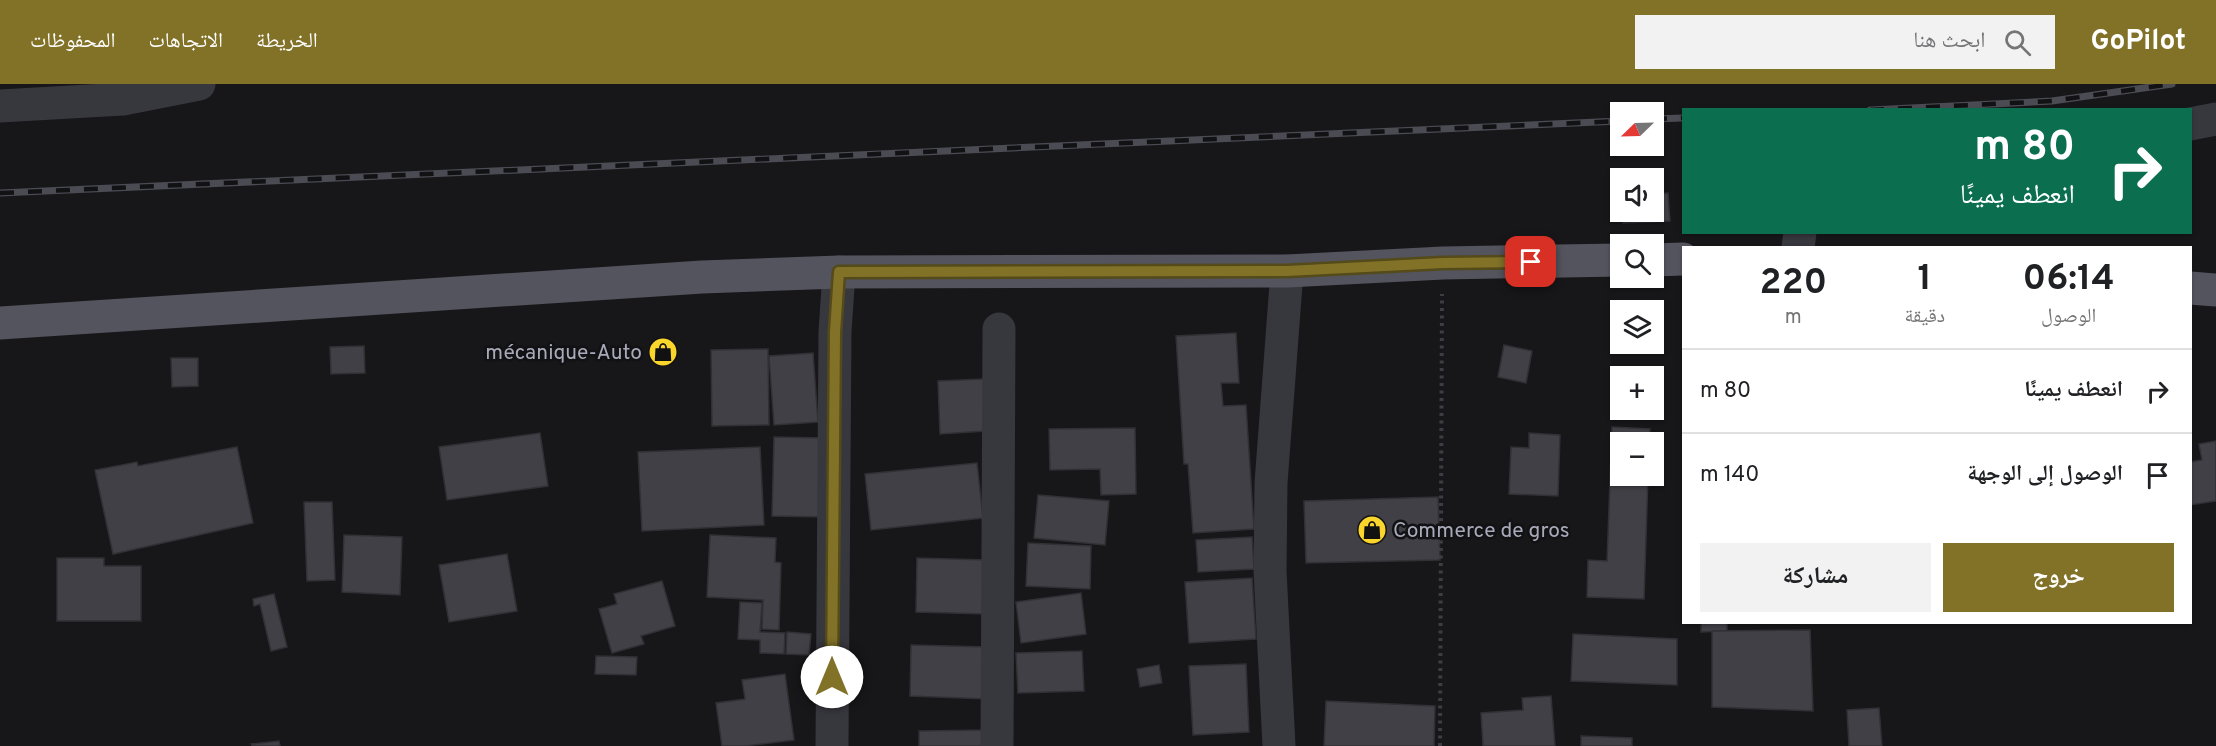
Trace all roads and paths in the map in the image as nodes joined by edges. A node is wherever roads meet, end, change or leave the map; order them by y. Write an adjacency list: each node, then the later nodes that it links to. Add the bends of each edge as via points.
1 (199, 84): 2 (street, via 123,99)
2 (0, 106)
3 (2216, 119): 4 (street)
4 (2192, 124)
5 (1682, 259): 7 (main road)
6 (1610, 260): 8 (main road)
7 (1664, 260)
8 (1443, 263): 9 (main road); 18 (path)
9 (1287, 271): 10 (main road); 17 (street, via 1271,483 1270,571)
10 (839, 272): 13 (main road, via 702,277); 15 (street, via 835,332)
11 (2192, 288): 12 (main road)
12 (2216, 290)
13 (0, 323)
14 (999, 329): 16 (street)
15 (832, 746)
16 (998, 746)
17 (1279, 746)
18 (1440, 746)

